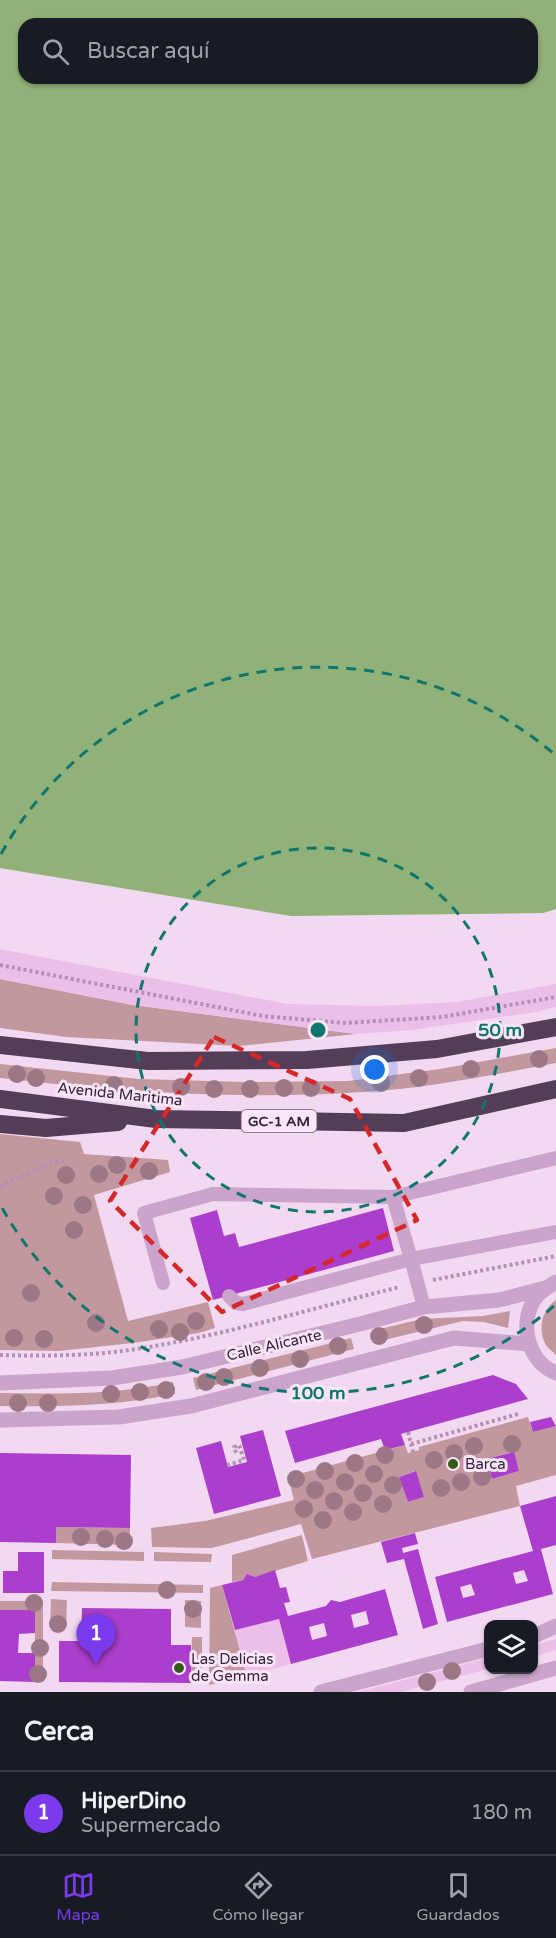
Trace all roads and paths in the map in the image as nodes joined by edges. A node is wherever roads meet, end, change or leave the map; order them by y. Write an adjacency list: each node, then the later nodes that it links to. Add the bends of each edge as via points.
1 (0, 965): 2 (path, via 263,1016 345,1023 442,1017)
2 (556, 997)
3 (556, 1027): 4 (highway, via 437,1049 307,1060 148,1061)
4 (0, 1045)
5 (556, 1089): 7 (highway, Avenida Maritima / GC-1 AM, via 404,1123)
6 (0, 1099): 7 (highway, Avenida Maritima / GC-1 AM)
7 (156, 1119): 8 (highway, via 46,1128)
8 (0, 1124)
9 (556, 1158): 12 (lane)
10 (66, 1160): 11 (path)
11 (0, 1186)
12 (393, 1197): 14 (lane); 15 (lane, via 213,1194 144,1213)
13 (556, 1232): 14 (lane)
14 (411, 1259): 17 (lane, via 243,1304); 18 (lane)
15 (163, 1283)
16 (550, 1285): 18 (street, Calle Alicante, via 499,1300); 19 (street, via 534,1299 528,1314)
17 (229, 1296)
18 (424, 1307): 21 (street, Calle Alicante, via 182,1367 112,1378)
19 (529, 1344): 20 (street, via 537,1359); 23 (street, via 454,1338 191,1406 119,1417)
20 (554, 1375)
21 (0, 1383)
22 (518, 1414): 25 (path)
23 (0, 1420)
24 (408, 1432): 25 (path)
25 (411, 1444): 26 (path)
26 (413, 1452)
27 (237, 1455): 28 (path, via 234,1447 239,1445 244,1460)
28 (227, 1465)
29 (556, 1626): 30 (street)
30 (538, 1634)
31 (484, 1650): 33 (street)
32 (556, 1668): 34 (street)
33 (321, 1692)
34 (471, 1692)

